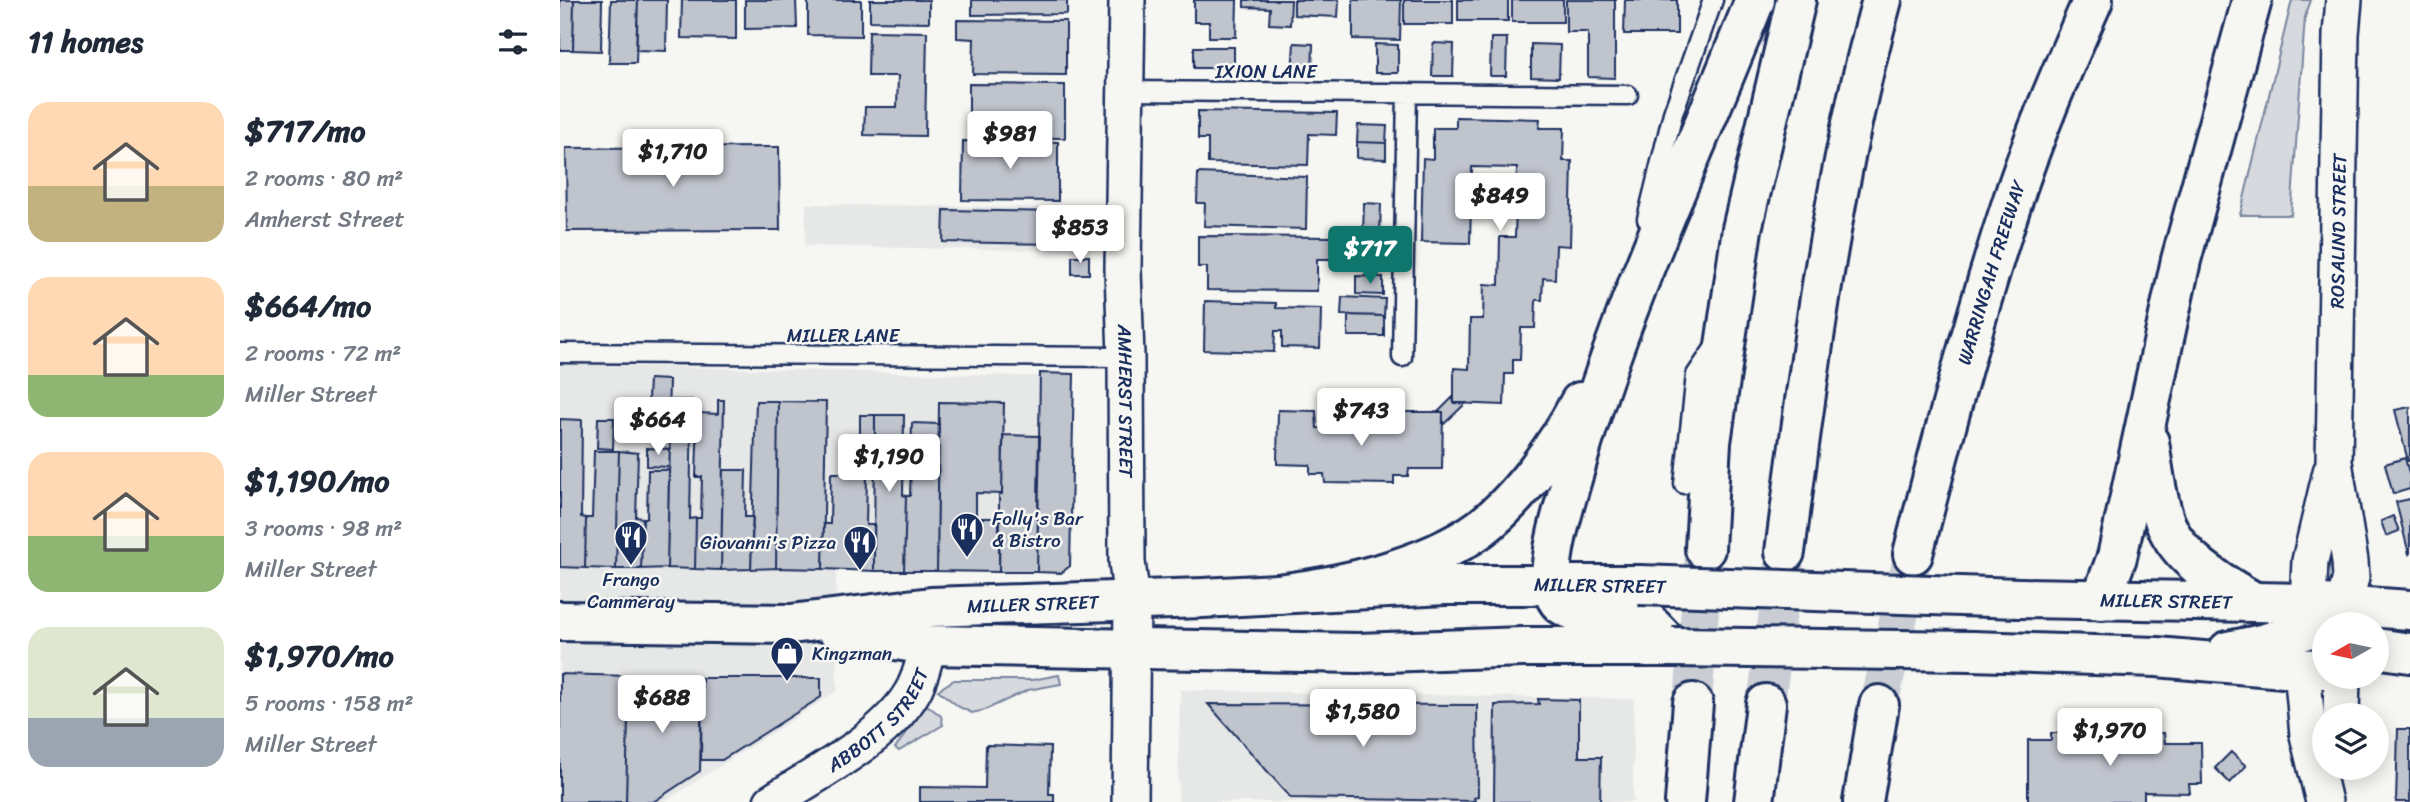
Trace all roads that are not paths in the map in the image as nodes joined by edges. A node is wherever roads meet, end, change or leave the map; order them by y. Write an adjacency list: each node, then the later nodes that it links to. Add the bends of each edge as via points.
1 (1127, 0): 9 (street, AMHERST STREET)
2 (1713, 0): 12 (lane, via 1672,113)
3 (1755, 0): 12 (main road)
4 (1796, 0): 13 (main road, via 1742,229)
5 (1882, 0): 20 (main road, via 1832,221)
6 (2093, 0): 21 (main road, WARRINGAH FREEWAY, via 2051,94 2009,210)
7 (2252, 0): 17 (main road, via 2180,260)
8 (2344, 0): 29 (street, ROSALIND STREET, via 2333,462 2309,561)
9 (1125, 90): 10 (lane, IXION LANE); 15 (street, AMHERST STREET)
10 (1407, 93): 11 (lane, IXION LANE); 16 (lane)
11 (1628, 95)
12 (1626, 311): 22 (main road, via 1567,498); 23 (main road, via 1554,445 1499,513 1482,527 1431,556 1374,575)
13 (1727, 330): 18 (lane, via 1696,375); 19 (main road, via 1711,442)
14 (560, 353): 15 (lane, MILLER LANE)
15 (1126, 357): 25 (street, AMHERST STREET, via 1127,549)
16 (1402, 357)
17 (2147, 422): 24 (main road, via 2117,557); 26 (main road, via 2156,483 2170,533 2200,566)
18 (1684, 484)
19 (1705, 550)
20 (1785, 552)
21 (1913, 554)
22 (1551, 584): 23 (main road, MILLER STREET); 34 (main road, MILLER STREET)
23 (1278, 594): 25 (main road, MILLER STREET)
24 (2101, 600): 26 (main road, MILLER STREET); 34 (main road, MILLER STREET, bridge, via 2019,598); 38 (main road, via 2065,636)
25 (1132, 601): 33 (main road, MILLER STREET, via 931,607); 36 (street, AMHERST STREET)
26 (2254, 602): 28 (main road, MILLER STREET)
27 (2410, 610): 30 (main road, MILLER STREET)
28 (2312, 612)
29 (2323, 612)
30 (2367, 612)
31 (560, 621): 33 (main road, MILLER STREET)
32 (2312, 621): 40 (main road, via 2272,643)
33 (790, 624): 35 (main road, MILLER STREET)
34 (1648, 624): 36 (main road, MILLER STREET, via 1523,647 1358,653); 38 (main road, MILLER STREET, bridge)
35 (928, 645): 36 (main road, MILLER STREET); 49 (street, ABBOTT STREET, via 915,687 873,737)
36 (1132, 648): 50 (street, AMHERST STREET)
37 (2389, 650): 39 (main road)
38 (2018, 651): 40 (main road, MILLER STREET)
39 (2410, 653)
40 (2185, 659): 42 (main road, MILLER STREET)
41 (2410, 668): 43 (main road)
42 (2312, 669)
43 (2389, 669)
44 (2312, 682): 54 (street, via 2308,735)
45 (1693, 703): 51 (main road)
46 (1766, 704): 52 (main road)
47 (1879, 705): 53 (main road)
48 (2332, 780): 54 (street)
49 (772, 802)
50 (1129, 802)
51 (1685, 802)
52 (1754, 802)
53 (1863, 802)
54 (2327, 802)

